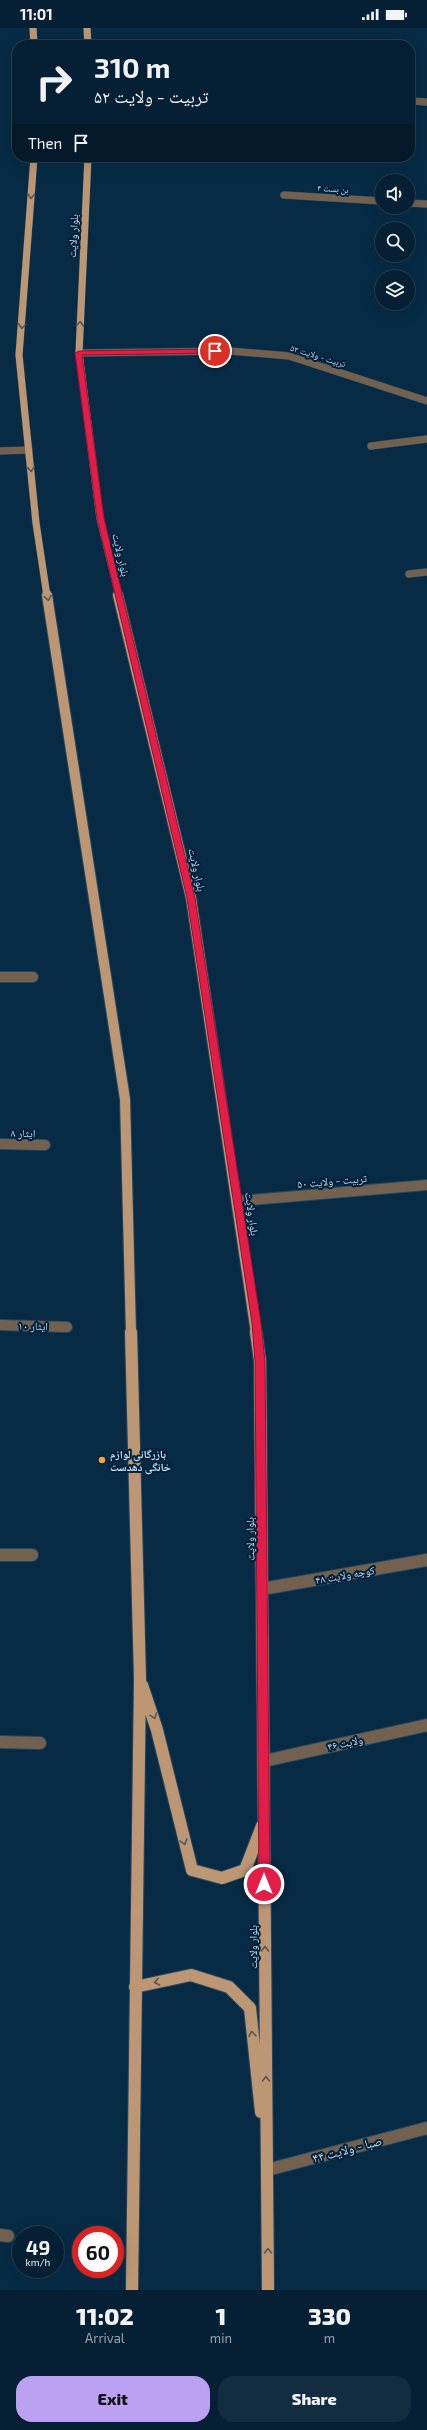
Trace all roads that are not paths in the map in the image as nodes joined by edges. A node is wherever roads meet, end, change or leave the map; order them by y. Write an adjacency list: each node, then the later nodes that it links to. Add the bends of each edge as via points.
1 (33, 28): 3 (main road)
2 (87, 28): 4 (main road)
3 (34, 40)
4 (88, 40)
5 (415, 101): 6 (street)
6 (427, 102)
7 (34, 162): 17 (main road, one-way to 17, via 19,355)
8 (88, 162): 13 (main road, بلوار ولایت, one-way to 8)
9 (284, 195): 10 (street, بن بست ۴)
10 (375, 201)
11 (415, 203): 12 (street)
12 (427, 204)
13 (79, 353): 14 (street, تربیت - ولایت ۵۲, via 230,351 288,356); 26 (main road, بلوار ولایت, via 100,518 191,898)
14 (427, 401)
15 (427, 439): 16 (street)
16 (372, 446)
17 (29, 450): 18 (street); 33 (main road, one-way to 33, via 36,523 125,1099)
18 (0, 451)
19 (427, 572): 20 (street)
20 (409, 574)
21 (0, 976): 22 (street)
22 (33, 977)
23 (0, 1144): 24 (street, ایثار ۸)
24 (45, 1145)
25 (427, 1186): 26 (street, تربیت - ولایت ۵۰)
26 (238, 1201): 32 (main road, بلوار ولایت, via 260,1361)
27 (0, 1325): 28 (street, ایثار ۱۰)
28 (66, 1327)
29 (0, 1555): 30 (street)
30 (32, 1555)
31 (427, 1560): 32 (street, کوچه ولایت ۴۸)
32 (262, 1589): 37 (main road, بلوار ولایت)
33 (140, 1679): 38 (main road, one-way to 38, via 156,1721 176,1814 192,1870 222,1878 245,1870); 39 (main road)
34 (427, 1725): 37 (street, ولایت ۴۶)
35 (0, 1742): 36 (street)
36 (40, 1743)
37 (264, 1761): 38 (main road, بلوار ولایت)
38 (264, 1821): 41 (main road, بلوار ولایت, one-way to 38)
39 (135, 1987): 41 (main road, one-way to 39, via 250,2008 229,1987 191,1975); 42 (main road)
40 (427, 2128): 41 (street, صبا - ولایت ۴۴)
41 (267, 2170): 43 (main road, بلوار ولایت, one-way to 41)
42 (132, 2290)
43 (268, 2290)

